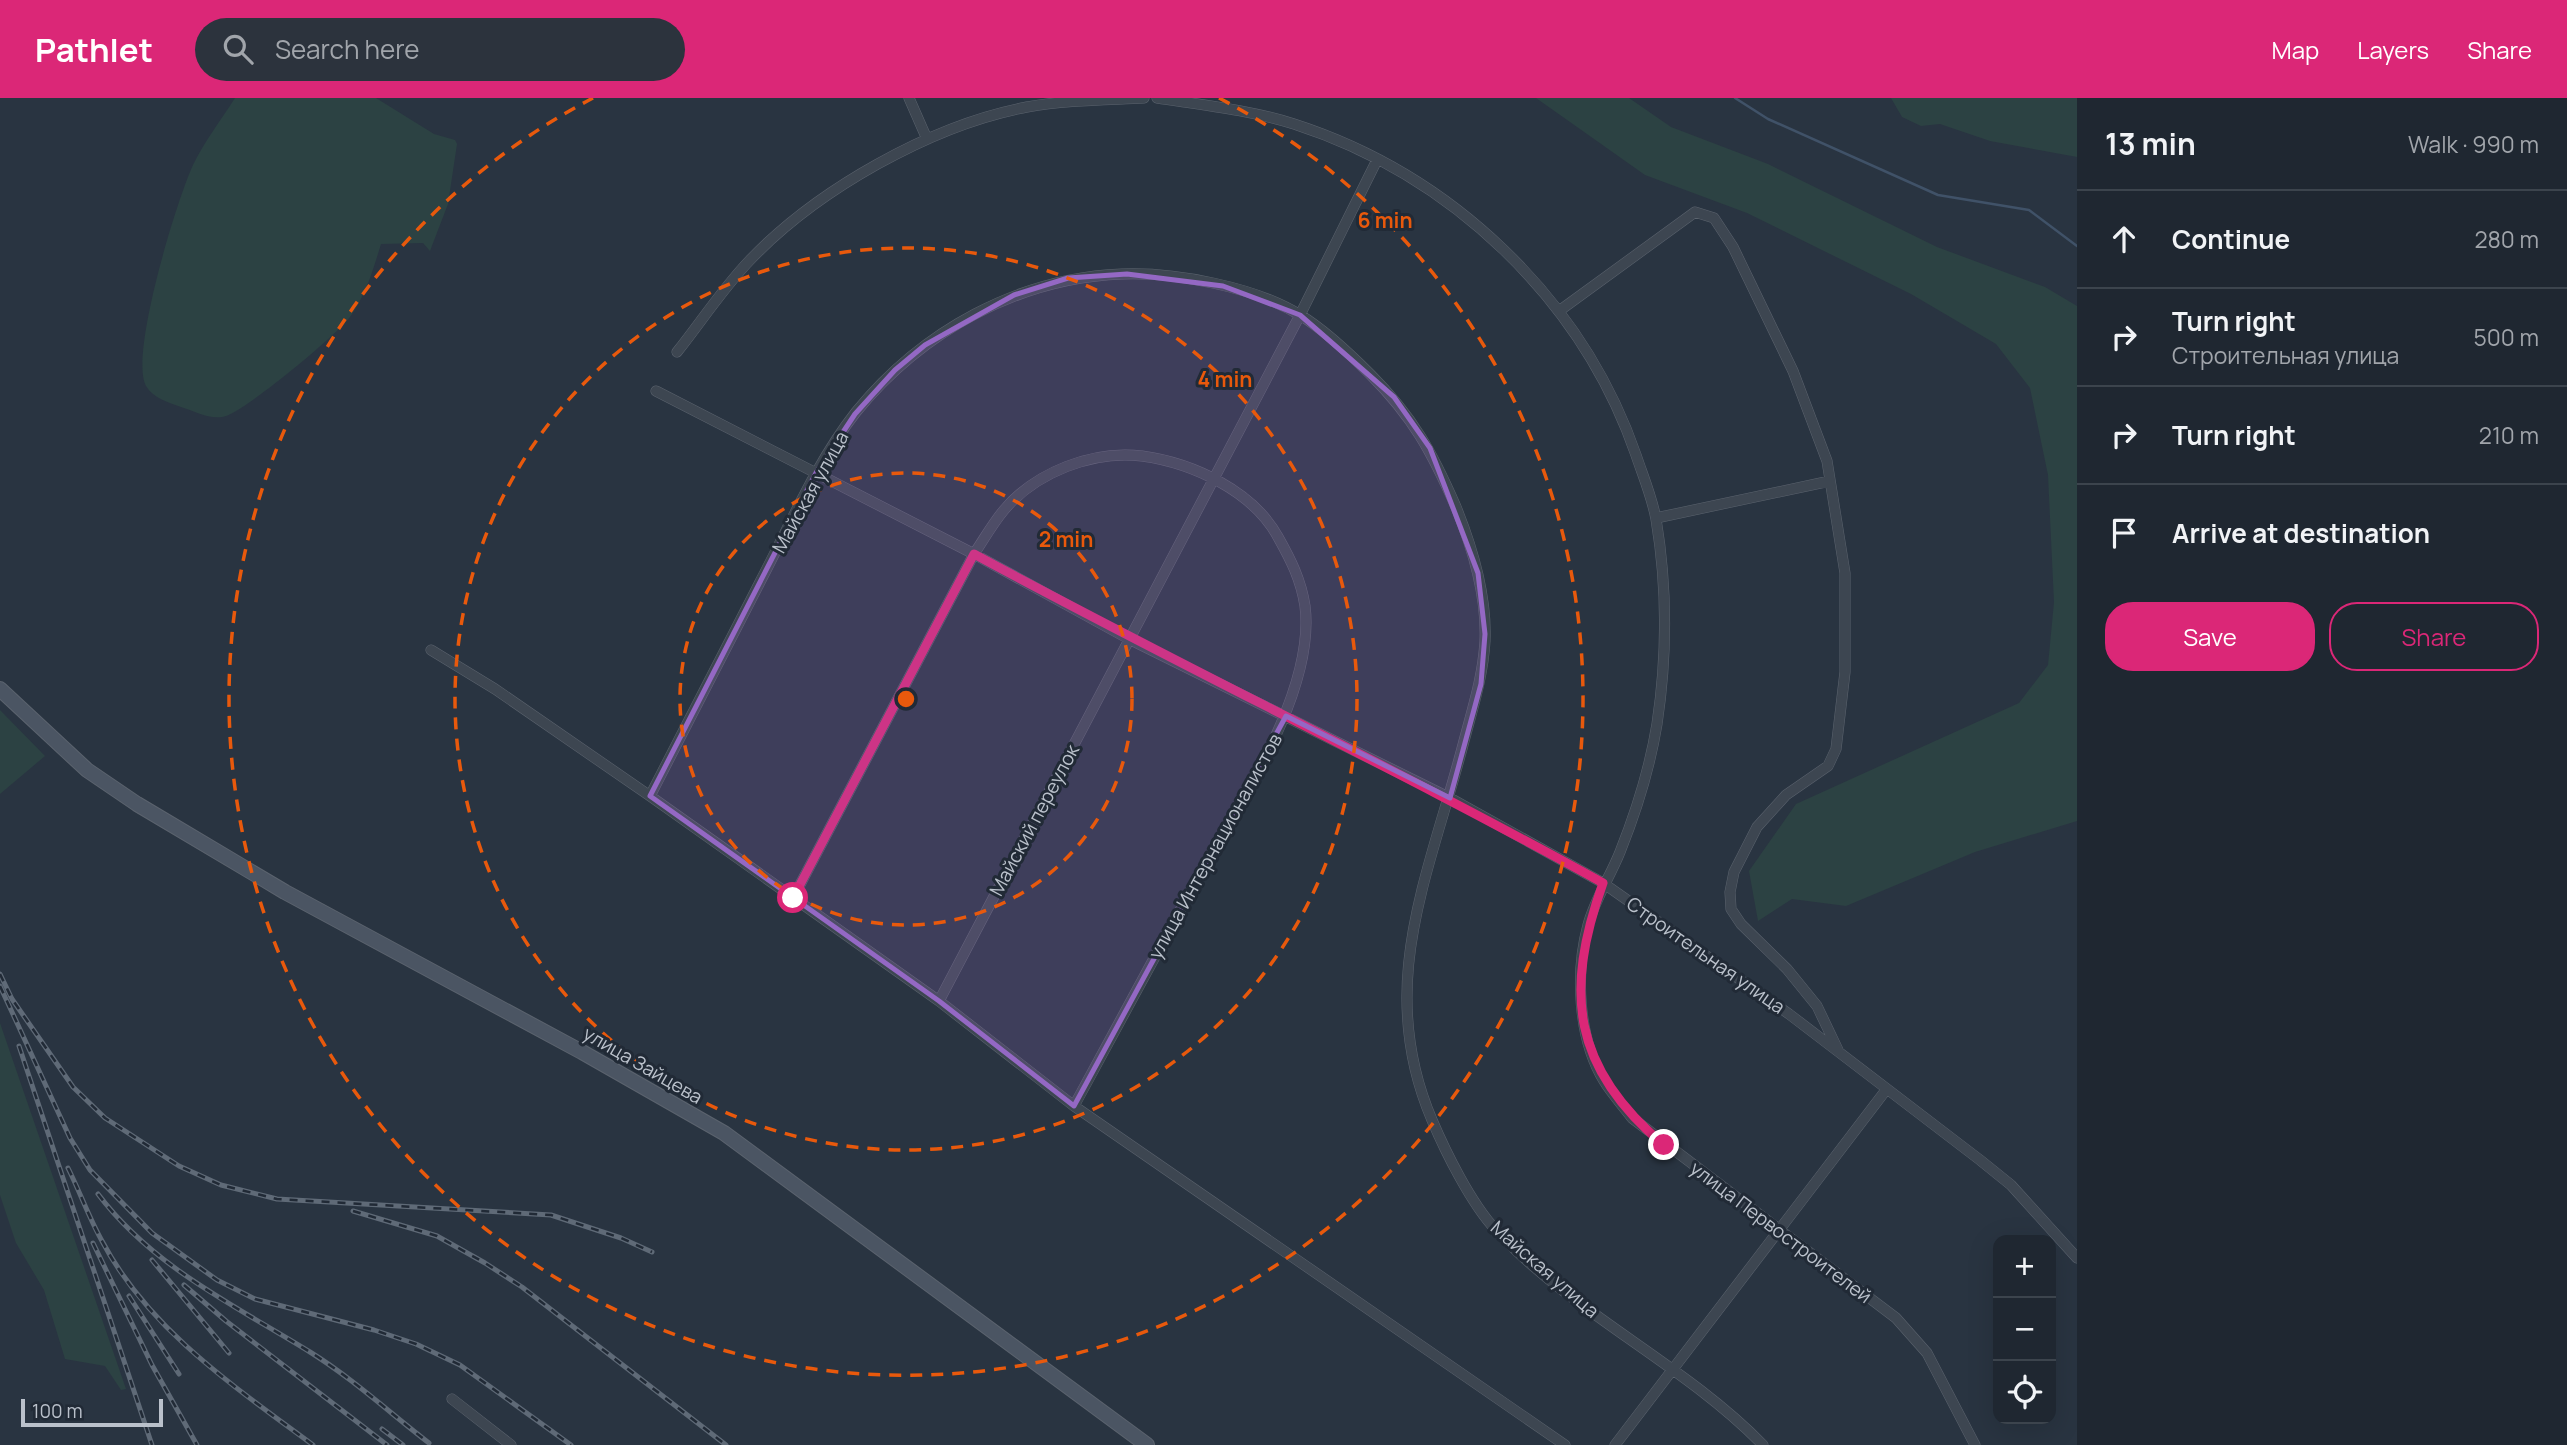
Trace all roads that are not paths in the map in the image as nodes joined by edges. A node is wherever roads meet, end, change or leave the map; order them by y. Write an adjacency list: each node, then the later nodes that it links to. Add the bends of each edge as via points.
1 (909, 98): 4 (street)
2 (1144, 98): 4 (street, via 1026,107)
3 (1157, 98): 5 (street, улица Первостроителей, via 1296,125)
4 (927, 139): 8 (street, via 792,221 749,261)
5 (1377, 160): 6 (street, улица Первостроителей, via 1456,208 1511,254); 7 (street, Майский переулок)
6 (1559, 312): 12 (street, via 1695,212 1714,218 1733,247 1793,371 1827,461); 13 (street, улица Первостроителей, via 1601,373 1628,431)
7 (1300, 315): 10 (street, Майская улица, via 1223,286 1127,274 1068,278 1014,295 936,338 895,370 855,414); 11 (street, Майский переулок); 20 (street, Майская улица, via 1394,397 1430,448 1478,573 1485,634 1481,684)
8 (677, 352)
9 (656, 391): 10 (street, Строительная улица)
10 (816, 473): 14 (street, Строительная улица); 19 (street, Майская улица)
11 (1212, 478): 14 (street, улица Интернационалистов, via 1141,456 1096,458 1056,470 1025,489 1004,510); 15 (street, Майский переулок); 18 (street, улица Интернационалистов, via 1244,497 1270,523 1297,572 1305,634)
12 (1830, 481): 13 (street); 24 (street, via 1845,573 1845,672 1836,749 1828,766 1786,795 1757,827 1734,872 1730,892 1731,909 1741,924 1817,1006)
13 (1656, 517): 21 (street, улица Первостроителей, via 1665,604 1657,726 1637,805)
14 (974, 554): 15 (street, Строительная улица); 22 (street, улица Интернационалистов)
15 (1129, 639): 18 (street, Строительная улица); 23 (street, Майский переулок)
16 (431, 650): 19 (street)
17 (0, 689): 32 (street, улица Зайцева, via 87,770 285,892 724,1133)
18 (1286, 716): 20 (street, Строительная улица); 26 (street, улица Интернационалистов)
19 (650, 796): 22 (street)
20 (1450, 798): 21 (street, Строительная улица); 29 (street, Майская улица, via 1414,915 1406,967 1406,1011 1416,1072 1432,1119 1492,1227 1571,1295)
21 (1603, 883): 24 (street, Строительная улица); 27 (street, улица Первостроителей, via 1587,927 1582,1006 1589,1048 1604,1081 1632,1118)
22 (793, 898): 23 (street)
23 (939, 1001): 26 (street)
24 (1839, 1051): 25 (street, Строительная улица)
25 (1886, 1090): 27 (street); 28 (street, Строительная улица, via 2011,1185)
26 (1074, 1106): 33 (street)
27 (1777, 1230): 29 (street); 36 (street, улица Первостроителей, via 1896,1318 1927,1353)
28 (2077, 1258)
29 (1670, 1370): 34 (street); 35 (street, Майская улица, via 1734,1416)
30 (452, 1399): 31 (street)
31 (511, 1445)
32 (1147, 1445)
33 (1565, 1445)
34 (1615, 1445)
35 (1763, 1445)
36 (1975, 1445)

